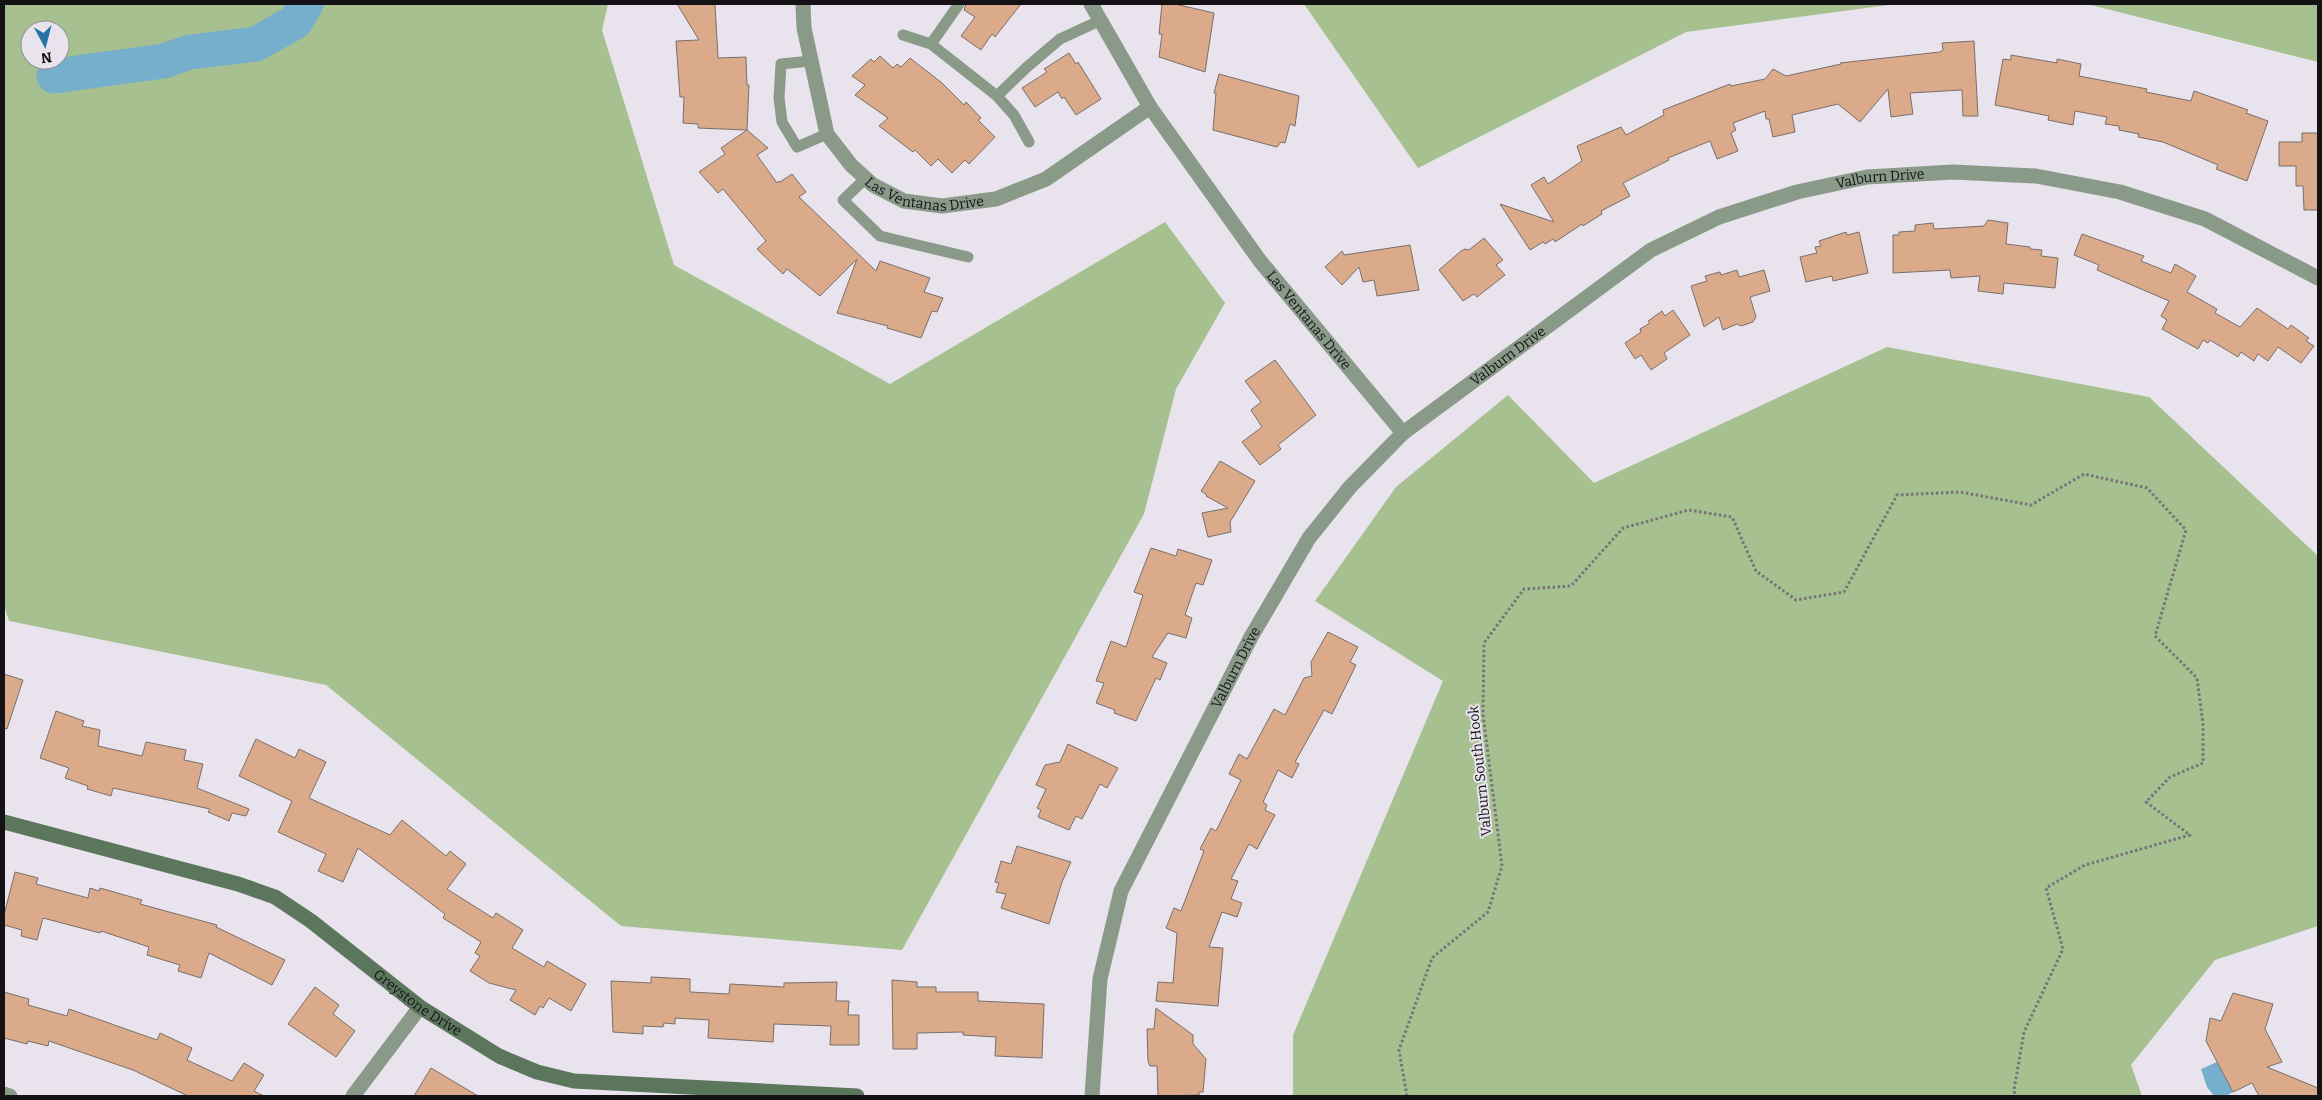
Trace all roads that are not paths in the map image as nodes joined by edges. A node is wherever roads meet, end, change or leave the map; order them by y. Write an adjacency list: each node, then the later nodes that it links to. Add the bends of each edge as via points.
1 (803, 4): 7 (street, Las Ventanas Drive)
2 (959, 4): 6 (lane)
3 (1091, 4): 4 (street, Las Ventanas Drive)
4 (1100, 21): 8 (lane, via 1060,39); 9 (street, Las Ventanas Drive)
5 (903, 35): 6 (lane)
6 (931, 44): 8 (lane)
7 (811, 60): 10 (street, Las Ventanas Drive); 10 (lane, via 782,64 779,98 782,122 797,147)
8 (998, 96): 11 (lane)
9 (1150, 107): 12 (street, Las Ventanas Drive, via 1046,179 996,199 942,206 904,201); 15 (street, Las Ventanas Drive, via 1260,261)
10 (827, 134): 12 (street, Las Ventanas Drive, via 851,165)
11 (1029, 142)
12 (866, 178): 13 (lane, via 843,200 880,236)
13 (968, 257)
14 (2318, 278): 15 (street, Valburn Drive, via 2205,219 2120,192 2036,176 1953,172 1867,177 1797,192 1719,218 1651,250)
15 (1403, 433): 23 (street, Valburn Drive, via 1350,487 1309,538 1251,637 1121,891 1100,979)
16 (4, 822): 17 (street, Greystone Drive, via 238,884 275,898 311,921)
17 (420, 1007): 18 (street, Greystone Drive, via 499,1056 537,1072 574,1081); 21 (street)
18 (770, 1093): 22 (street, Greystone Drive)
19 (4, 1094): 20 (street)
20 (10, 1096)
21 (353, 1096)
22 (857, 1096)
23 (1092, 1096)

